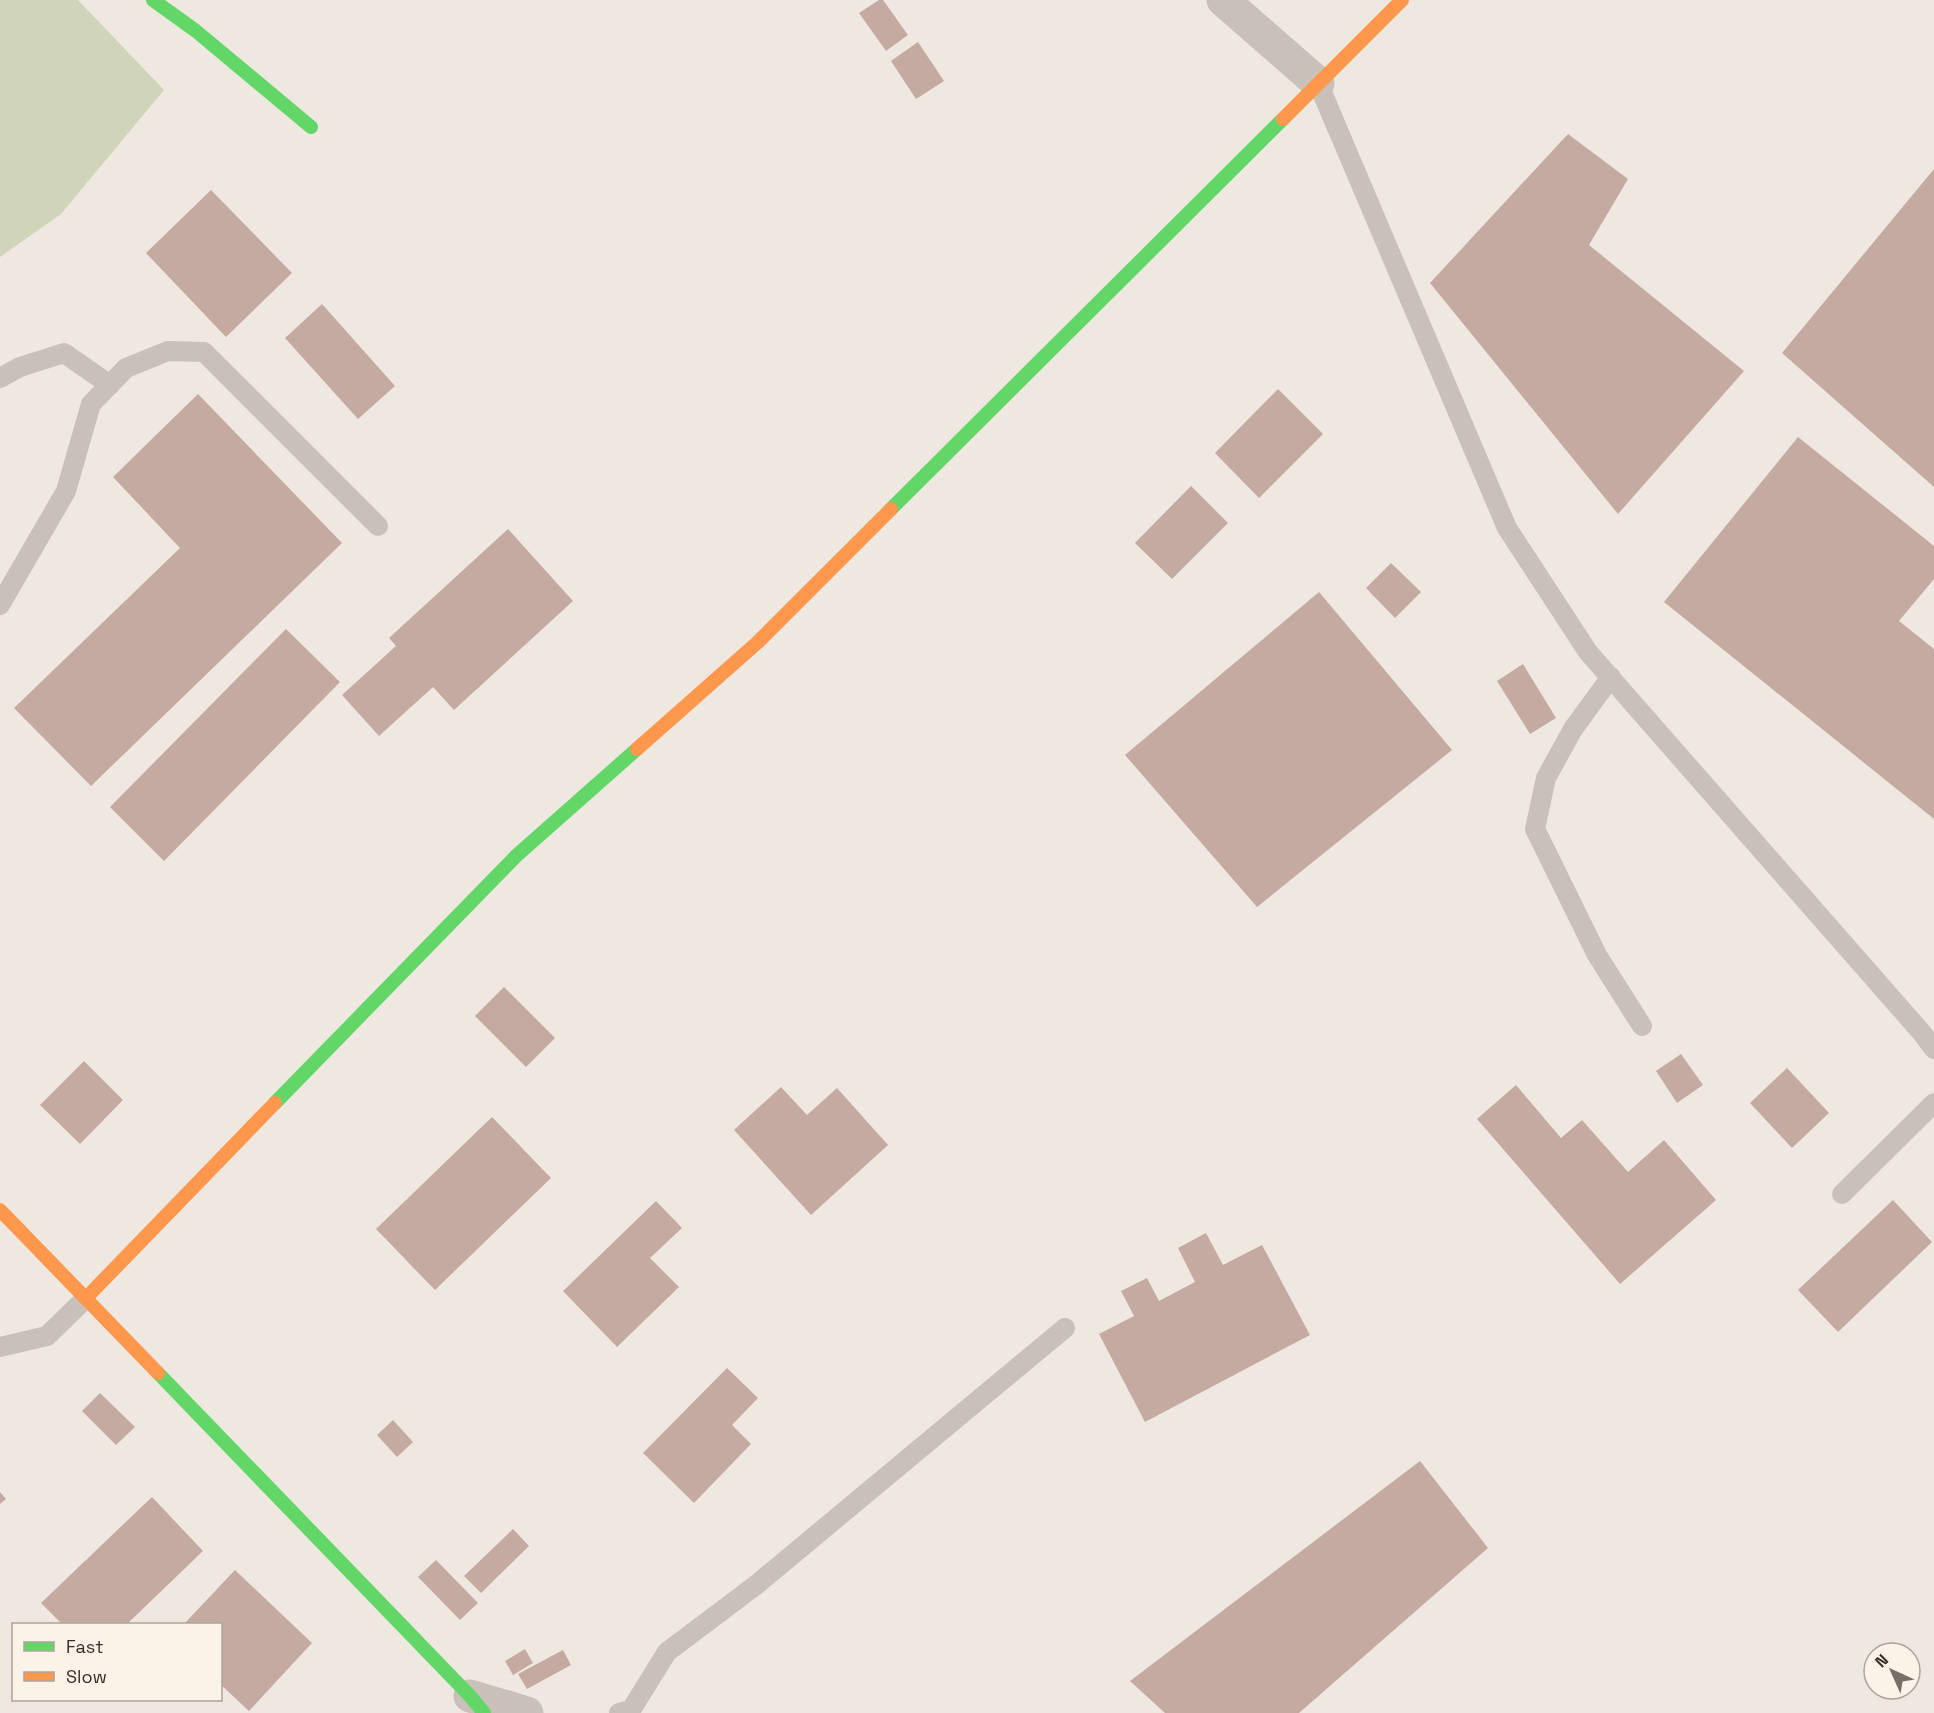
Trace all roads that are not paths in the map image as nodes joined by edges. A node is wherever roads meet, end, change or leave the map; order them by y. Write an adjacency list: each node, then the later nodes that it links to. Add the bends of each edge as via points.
1 (153, 0): 5 (street)
2 (1223, 0): 4 (street)
3 (1402, 0): 4 (street)
4 (1318, 83): 10 (lane, via 1507,528 1588,652); 16 (street, via 758,642 516,856)
5 (311, 127)
6 (0, 378): 7 (lane, via 64,353)
7 (110, 385): 8 (lane, via 126,368 168,351 204,352); 9 (lane, via 91,404 66,490)
8 (378, 526)
9 (0, 605)
10 (1611, 677): 11 (lane, via 1573,729 1546,778 1535,829 1597,955); 12 (lane)
11 (1642, 1026)
12 (1934, 1049)
13 (1934, 1103): 14 (lane)
14 (1842, 1194)
15 (0, 1210): 16 (street)
16 (86, 1298): 18 (lane, via 47,1336); 19 (street)
17 (1065, 1328): 21 (lane, via 756,1585 667,1652 631,1710)
18 (0, 1347)
19 (477, 1704): 20 (street)
20 (528, 1713)
21 (619, 1713)

